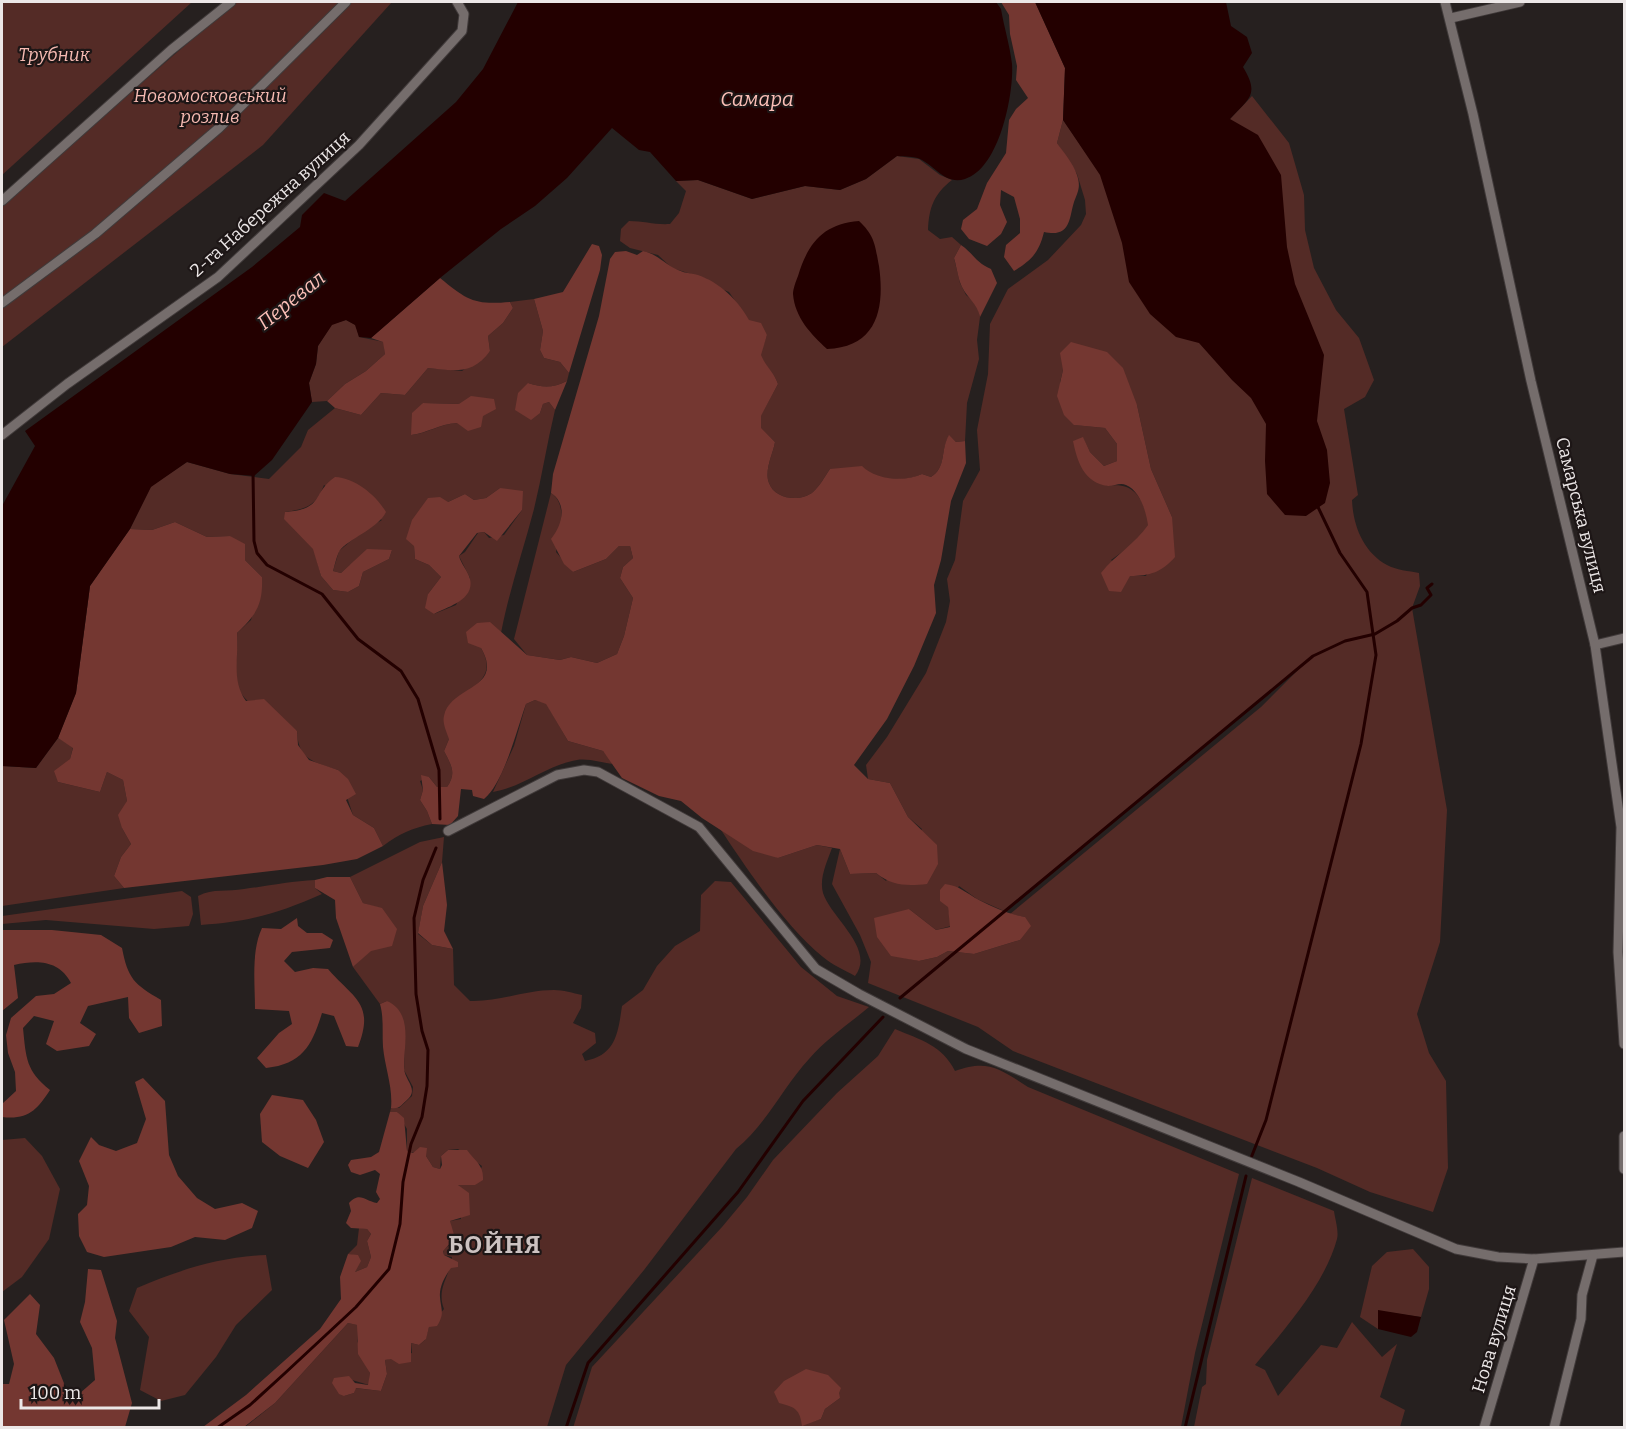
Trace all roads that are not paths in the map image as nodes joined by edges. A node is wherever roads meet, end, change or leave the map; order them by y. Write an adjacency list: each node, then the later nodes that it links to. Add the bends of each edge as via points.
1 (231, 2): 7 (street)
2 (346, 2): 8 (street, via 219,128 95,234)
3 (1445, 2): 6 (street, Самарська вулиця)
4 (1520, 2): 6 (street)
5 (460, 5): 9 (street, 2-га Набережна вулиця, via 465,22 462,31 385,118 218,277)
6 (1451, 18): 11 (street, Самарська вулиця)
7 (2, 201)
8 (2, 303)
9 (2, 435)
10 (1624, 638): 11 (street)
11 (1595, 645): 13 (street, Самарська вулиця, via 1621,827 1618,952)
12 (448, 831): 18 (street, via 556,775 598,772 699,827 800,953 816,969 859,994 966,1049 1299,1182 1456,1250)
13 (1624, 1044)
14 (1624, 1136): 15 (street)
15 (1624, 1169)
16 (1624, 1252): 17 (street)
17 (1593, 1255): 18 (street); 20 (street)
18 (1534, 1259): 19 (street, Нова вулиця)
19 (1484, 1428)
20 (1554, 1428)

